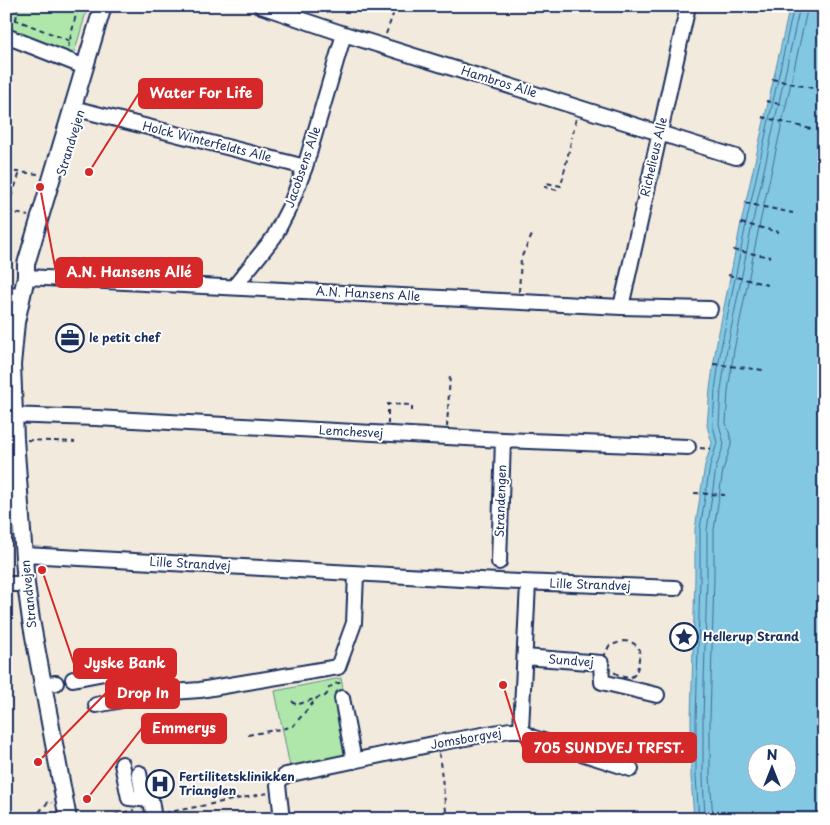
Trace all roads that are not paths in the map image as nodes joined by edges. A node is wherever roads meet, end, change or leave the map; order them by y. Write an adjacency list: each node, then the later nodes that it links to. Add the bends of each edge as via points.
1 (103, 6): 7 (main road, Strandvejen)
2 (111, 6): 8 (main road, Strandvejen)
3 (261, 6): 5 (street, Hambros Alle)
4 (688, 6): 9 (street, Richelieus Alle)
5 (344, 34): 9 (street, Hambros Alle); 11 (street, Jacobsens Alle)
6 (6, 36): 7 (street)
7 (85, 67): 12 (main road, Strandvejen, via 26,264)
8 (81, 110): 11 (street, Holck Winterfeldts Alle); 12 (main road, Strandvejen, via 35,265)
9 (660, 133): 10 (street, Hambros Alle); 15 (street, Richelieus Alle)
10 (736, 157)
11 (305, 167): 13 (street, Jacobsens Alle, via 274,237)
12 (26, 277): 13 (street, A.N. Hansens Alle); 14 (main road, Strandvejen)
13 (234, 288): 15 (street, A.N. Hansens Alle)
14 (14, 295): 17 (main road, Strandvejen, via 16,322)
15 (621, 307): 16 (street, A.N. Hansens Alle)
16 (710, 309)
17 (10, 415): 18 (street, Lemchesvej); 20 (main road, Strandvejen, via 15,439)
18 (503, 440): 19 (street, Lemchesvej); 21 (street, Strandengen)
19 (694, 447)
20 (24, 555): 22 (street, Lille Strandvej); 25 (main road, Strandvejen)
21 (499, 562)
22 (356, 574): 23 (street, Lille Strandvej); 32 (street, via 354,623 338,666)
23 (528, 582): 26 (street, Lille Strandvej); 27 (street)
24 (6, 584): 25 (street)
25 (26, 584): 40 (main road, Strandvejen, via 31,620 49,684)
26 (675, 588)
27 (525, 657): 30 (street, Sundvej, via 601,663 602,682); 33 (street)
28 (151, 664): 29 (street)
29 (73, 679)
30 (657, 694)
31 (342, 698): 34 (street)
32 (96, 705)
33 (521, 730): 34 (street, Jomsborgvej); 36 (street, via 530,737)
34 (354, 761): 41 (street, Jomsborgvej, via 286,775 279,780)
35 (122, 764): 38 (street, via 130,798)
36 (631, 769)
37 (139, 773): 38 (street, via 143,795)
38 (151, 800): 39 (street)
39 (154, 817)
40 (68, 819)
41 (282, 819)

